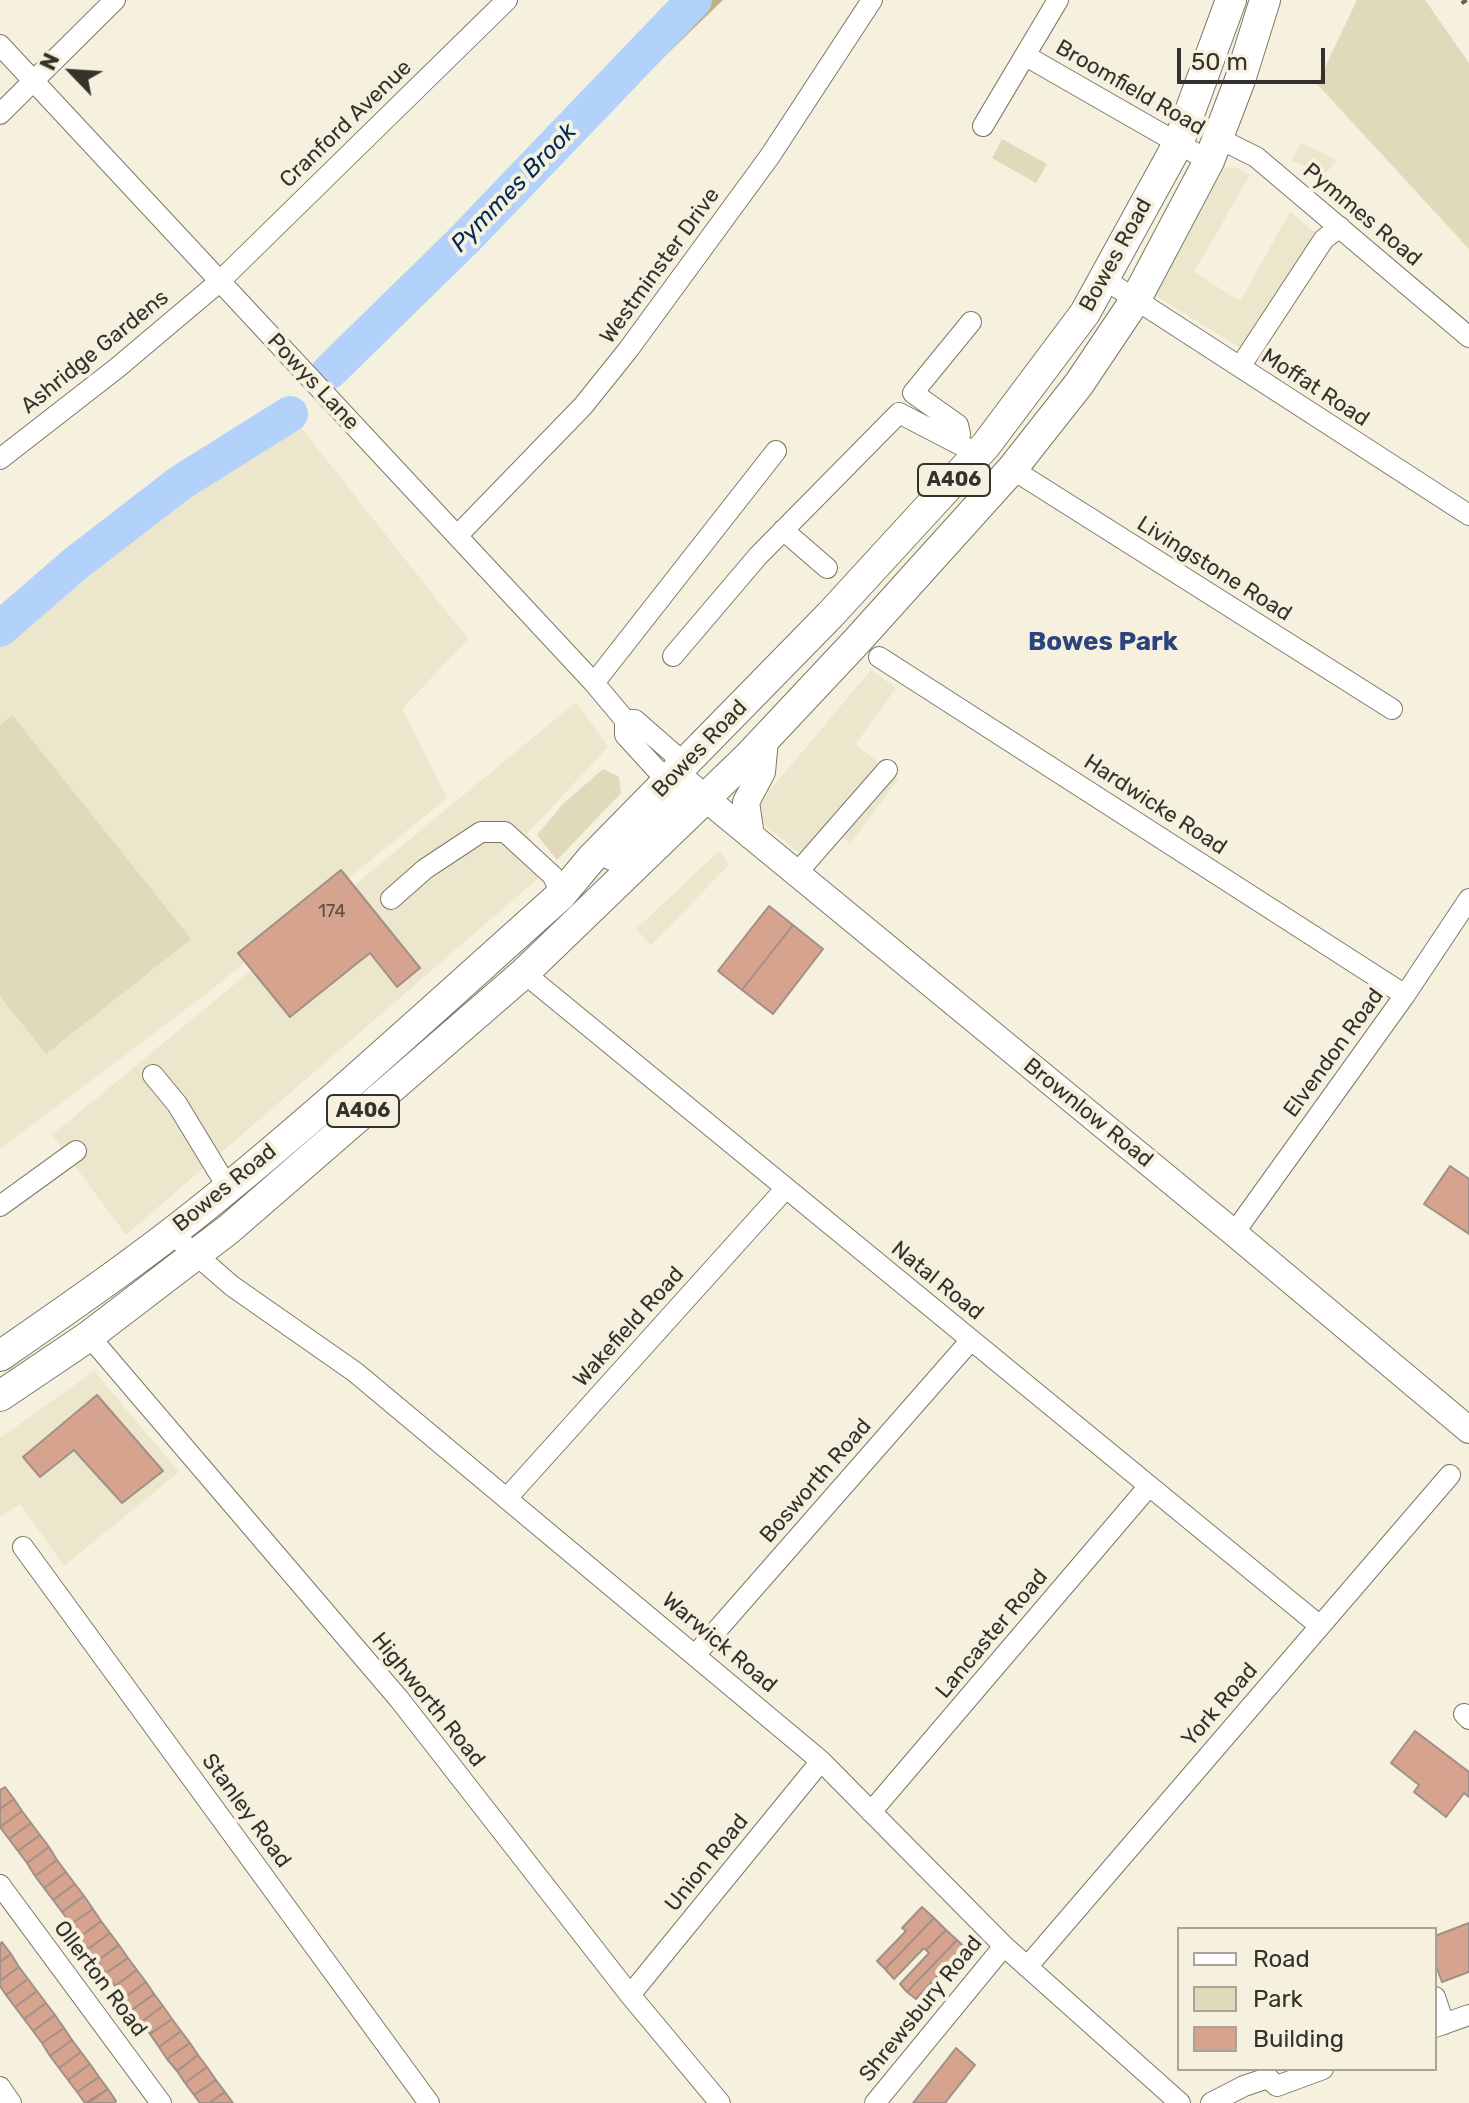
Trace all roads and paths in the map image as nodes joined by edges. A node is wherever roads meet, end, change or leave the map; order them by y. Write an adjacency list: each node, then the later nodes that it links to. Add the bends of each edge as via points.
1 (115, 0): 9 (street)
2 (507, 0): 16 (street, Cranford Avenue)
3 (872, 0): 27 (street, Westminster Drive, via 770,156 628,350 583,406)
4 (1058, 0): 8 (street, Broomfield Road)
5 (1231, 0): 12 (highway, Bowes Road / A406)
6 (1265, 0): 13 (highway, Bowes Road / A406)
7 (0, 45): 9 (street, Powys Lane)
8 (1026, 56): 11 (street, Broomfield Road); 12 (street, Broomfield Road)
9 (34, 81): 10 (street); 16 (street, Powys Lane)
10 (0, 114)
11 (983, 126)
12 (1178, 144): 13 (street, Broomfield Road); 15 (highway, Bowes Road / A406)
13 (1214, 150): 14 (street, Pymmes Road, via 1256,157); 17 (highway, Bowes Road / A406)
14 (1340, 227): 19 (street, Pymmes Road); 20 (street, via 1324,239)
15 (1104, 279): 17 (street, Moffat Road); 21 (highway, Bowes Road / A406, via 1085,313)
16 (219, 282): 23 (street, Ashridge Gardens); 27 (street, Powys Lane)
17 (1136, 299): 20 (street, Moffat Road); 24 (highway, Bowes Road / A406, via 1079,384)
18 (971, 322): 21 (street, via 913,393 958,425)
19 (1469, 337)
20 (1240, 367): 25 (street, Moffat Road)
21 (968, 448): 26 (street, via 899,413); 35 (highway, Bowes Road / A406, via 830,615)
22 (776, 451): 31 (street)
23 (0, 459)
24 (1012, 469): 29 (highway, Bowes Road / A406); 32 (street, Livingstone Road)
25 (1469, 515)
26 (783, 530): 28 (street); 30 (street)
27 (457, 536): 31 (street, Powys Lane)
28 (827, 568)
29 (867, 649): 33 (highway, A406); 43 (street, Hardwicke Road)
30 (673, 656)
31 (594, 683): 35 (street, Powys Lane, via 625,720 625,735 634,745 658,771)
32 (1392, 709)
33 (765, 740): 36 (highway, A406); 37 (main road, via 762,772 746,802)
34 (887, 770): 38 (street)
35 (676, 774): 36 (main road, Powys Lane); 39 (highway, Bowes Road / A406)
36 (704, 800): 37 (main road, Brownlow Road); 39 (main road, A406, via 682,794 673,798 601,867); 42 (highway, Bowes Road / A406)
37 (751, 836): 38 (main road, Brownlow Road)
38 (796, 874): 50 (main road, Brownlow Road)
39 (561, 895): 40 (street, via 553,876 505,832 481,832); 46 (highway, Bowes Road / A406)
40 (391, 899)
41 (1469, 899): 43 (street, Elvendon Road)
42 (524, 973): 47 (street, Natal Road); 51 (highway, Bowes Road / A406)
43 (1405, 995): 50 (street, Elvendon Road)
44 (153, 1075): 46 (street)
45 (76, 1151): 48 (street)
46 (228, 1188): 49 (highway, Bowes Road / A406)
47 (786, 1188): 53 (street, Natal Road); 59 (street, Wakefield Road)
48 (0, 1206)
49 (171, 1233): 51 (street, Warwick Road); 54 (highway, Bowes Road / A406)
50 (1234, 1233): 56 (main road, Brownlow Road)
51 (196, 1254): 52 (highway, Bowes Road / A406); 59 (street, Warwick Road, via 232,1286 355,1372)
52 (89, 1336): 55 (highway, Bowes Road / A406); 68 (street, Highworth Road, via 399,1699)
53 (971, 1340): 58 (street, Natal Road); 62 (street, Bosworth Road)
54 (0, 1356)
55 (0, 1396)
56 (1469, 1430)
57 (1450, 1475): 61 (street, York Road)
58 (1149, 1486): 61 (street, Natal Road); 64 (street, Lancaster Road)
59 (507, 1498): 62 (street, Warwick Road)
60 (23, 1547): 75 (street, Stanley Road)
61 (1320, 1626): 67 (street, York Road)
62 (696, 1654): 63 (street, Warwick Road)
63 (821, 1761): 64 (street, Warwick Road); 68 (street, Union Road)
64 (871, 1812): 66 (street, Warwick Road)
65 (0, 1885): 74 (street, Ollerton Road)
66 (1004, 1946): 67 (street, Warwick Road); 77 (street, Shrewsbury Road)
67 (1027, 1967): 78 (street, Warwick Road)
68 (630, 1995): 76 (street, Highworth Road)
69 (1469, 2015): 70 (street)
70 (1440, 2025)
71 (1318, 2071): 79 (street, via 1277,2086 1268,2078)
72 (0, 2087): 73 (street)
73 (11, 2103)
74 (161, 2103)
75 (429, 2103)
76 (720, 2103)
77 (875, 2103)
78 (1180, 2103)
79 (1211, 2103)

